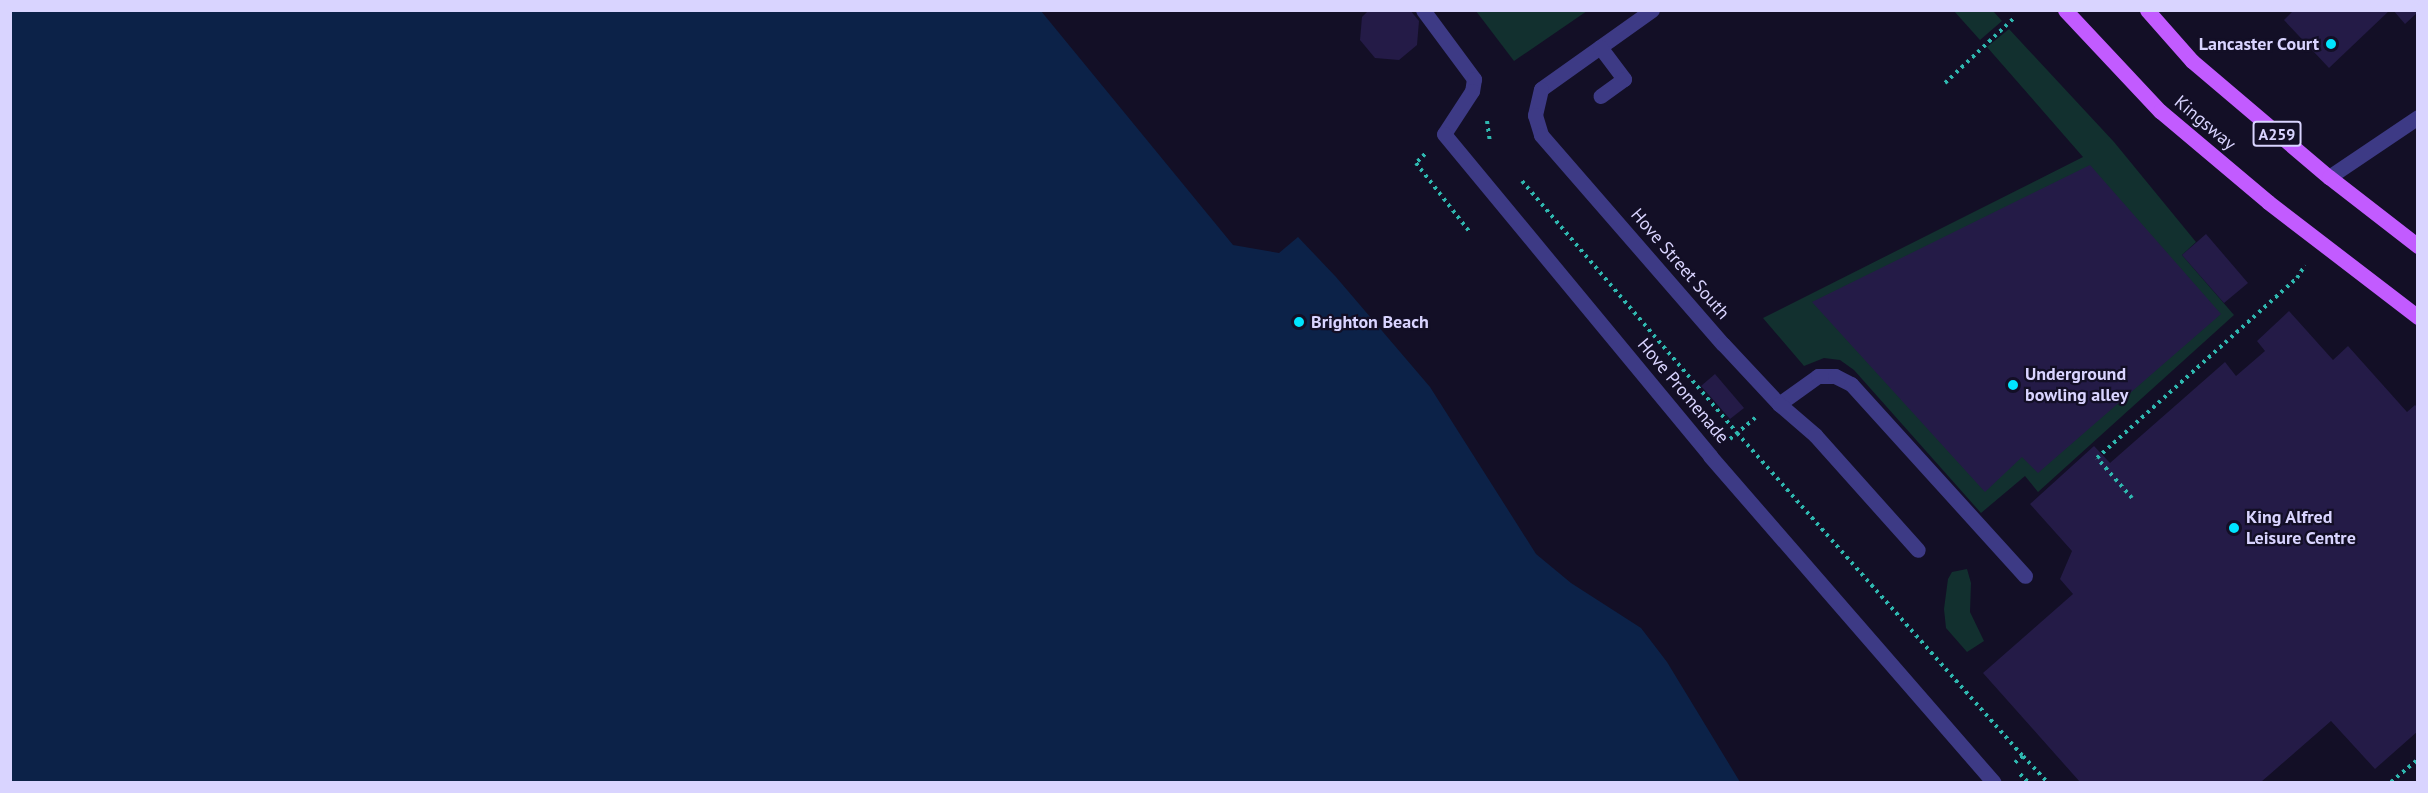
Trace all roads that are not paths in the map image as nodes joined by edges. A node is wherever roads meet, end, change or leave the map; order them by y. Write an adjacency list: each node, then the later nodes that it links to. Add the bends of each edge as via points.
1 (1423, 10): 14 (street, Hove Promenade, via 1474,80 1472,91 1444,134 1710,456)
2 (1652, 10): 5 (street, Hove Street South)
3 (2066, 10): 10 (main road, Kingsway, via 2160,111 2268,202)
4 (2147, 10): 8 (main road, A259, via 2192,61)
5 (1600, 47): 6 (street, via 1624,80); 11 (street, Hove Street South, via 1541,89 1535,116 1540,135)
6 (1601, 96)
7 (2418, 117): 8 (street)
8 (2329, 177): 9 (main road, A259)
9 (2418, 246)
10 (2418, 317)
11 (1779, 404): 12 (street, Hove Street South, via 1815,435); 13 (street, via 1818,376 1835,376 1851,384)
12 (1918, 550)
13 (2025, 576)
14 (1993, 783)

